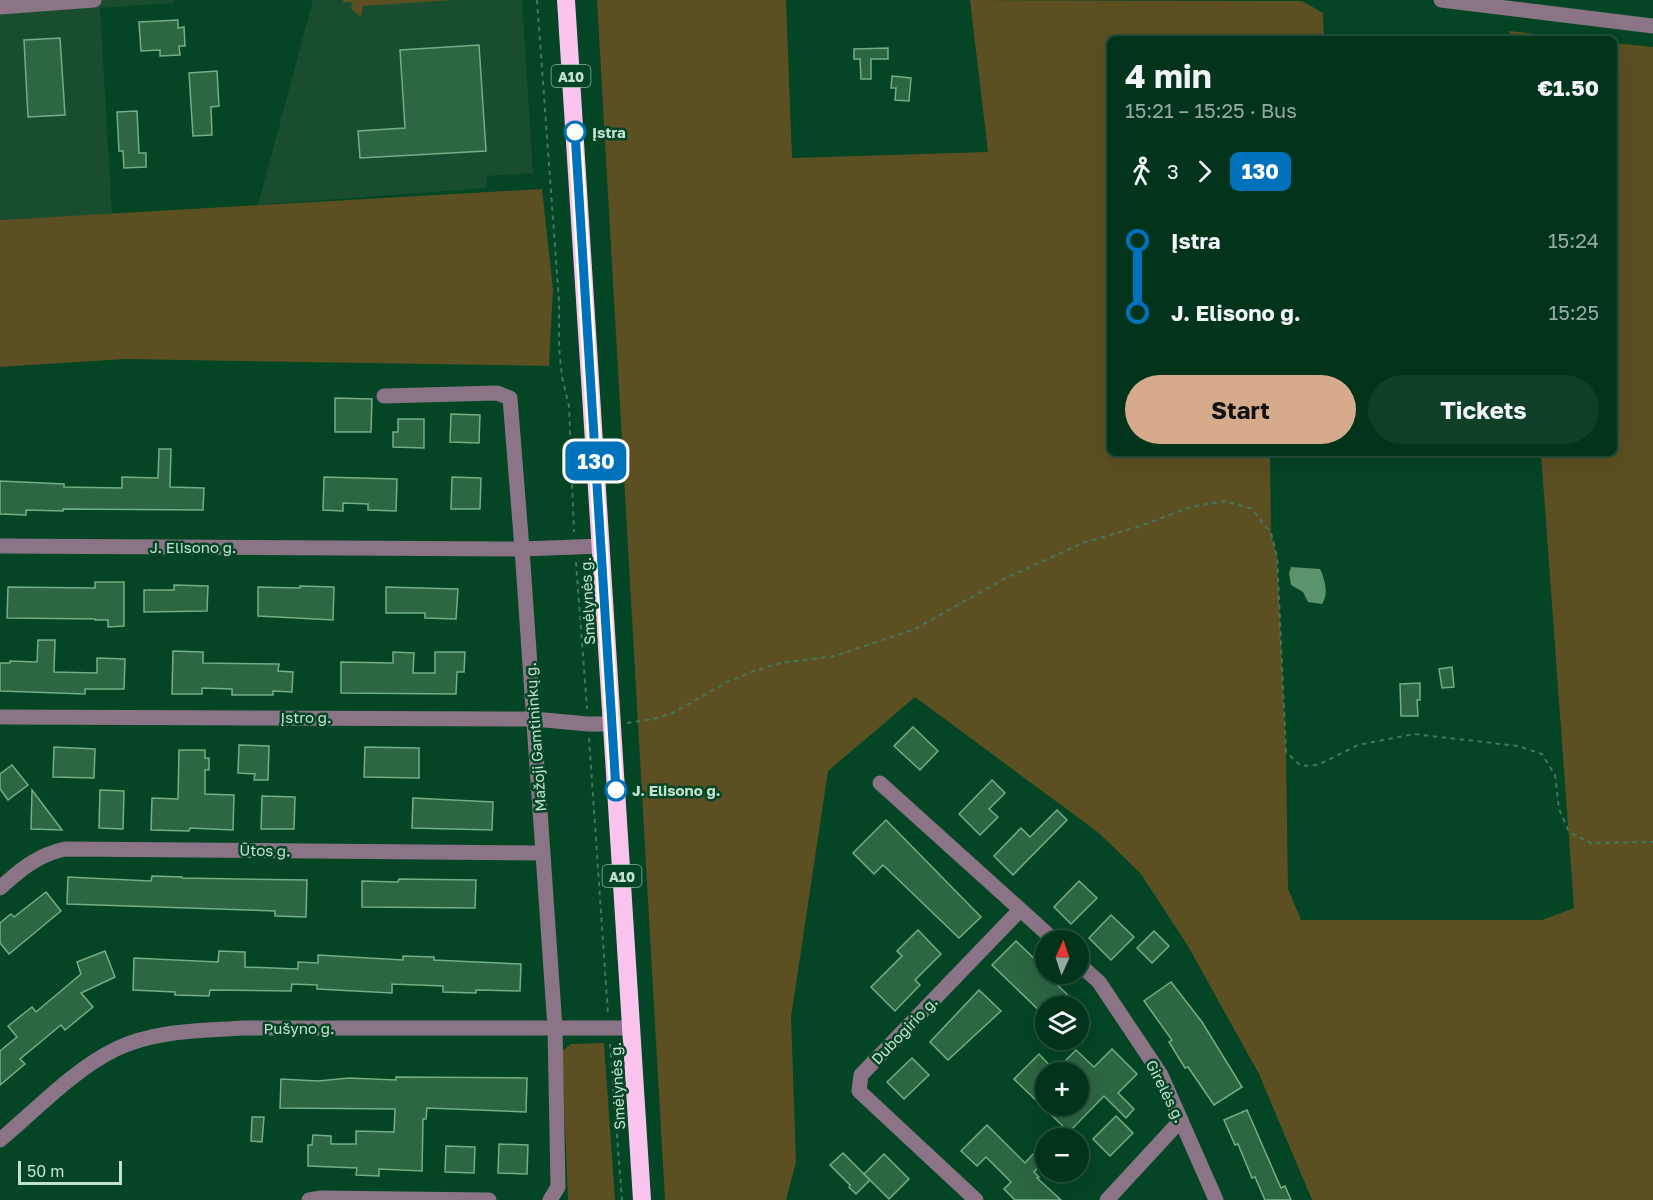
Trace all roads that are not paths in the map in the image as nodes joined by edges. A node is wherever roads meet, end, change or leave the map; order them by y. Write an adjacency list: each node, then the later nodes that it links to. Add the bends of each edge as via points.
1 (94, 0): 4 (street)
2 (566, 0): 8 (highway, Smėlynės g. / A10)
3 (1441, 0): 5 (street)
4 (0, 7)
5 (1653, 26)
6 (384, 396): 9 (street, Mažoji Gamtininkų g., via 497,393 510,398)
7 (0, 546): 9 (street, J. Elisono g.)
8 (602, 546): 9 (street, J. Elisono g.); 12 (highway, Smėlynės g. / A10)
9 (522, 549): 11 (street, Mažoji Gamtininkų g.)
10 (0, 717): 11 (street, Įstro g.)
11 (534, 719): 12 (street, Įstro g.); 14 (street, Mažoji Gamtininkų g.)
12 (612, 724): 20 (highway, Smėlynės g. / A10)
13 (880, 783): 16 (street)
14 (542, 853): 15 (street, Ūtos g., via 65,849 26,864); 19 (street, Mažoji Gamtininkų g.)
15 (0, 888)
16 (1020, 910): 17 (street); 27 (street, Dubogirio g., via 861,1075 859,1091)
17 (1043, 930)
18 (1089, 973): 21 (street, Girelės g., via 1161,1075)
19 (555, 1028): 20 (street, Pušyno g.); 22 (street, Pušyno g., via 243,1028 159,1036 118,1048 82,1070); 25 (street, Mažoji Gamtininkų g., via 558,1187)
20 (632, 1028): 26 (highway, Smėlynės g. / A10)
21 (1181, 1120): 28 (street); 29 (street, Girelės g.)
22 (0, 1140)
23 (309, 1200): 24 (street)
24 (489, 1200)
25 (550, 1200)
26 (642, 1200)
27 (976, 1200)
28 (1107, 1200)
29 (1216, 1200)

